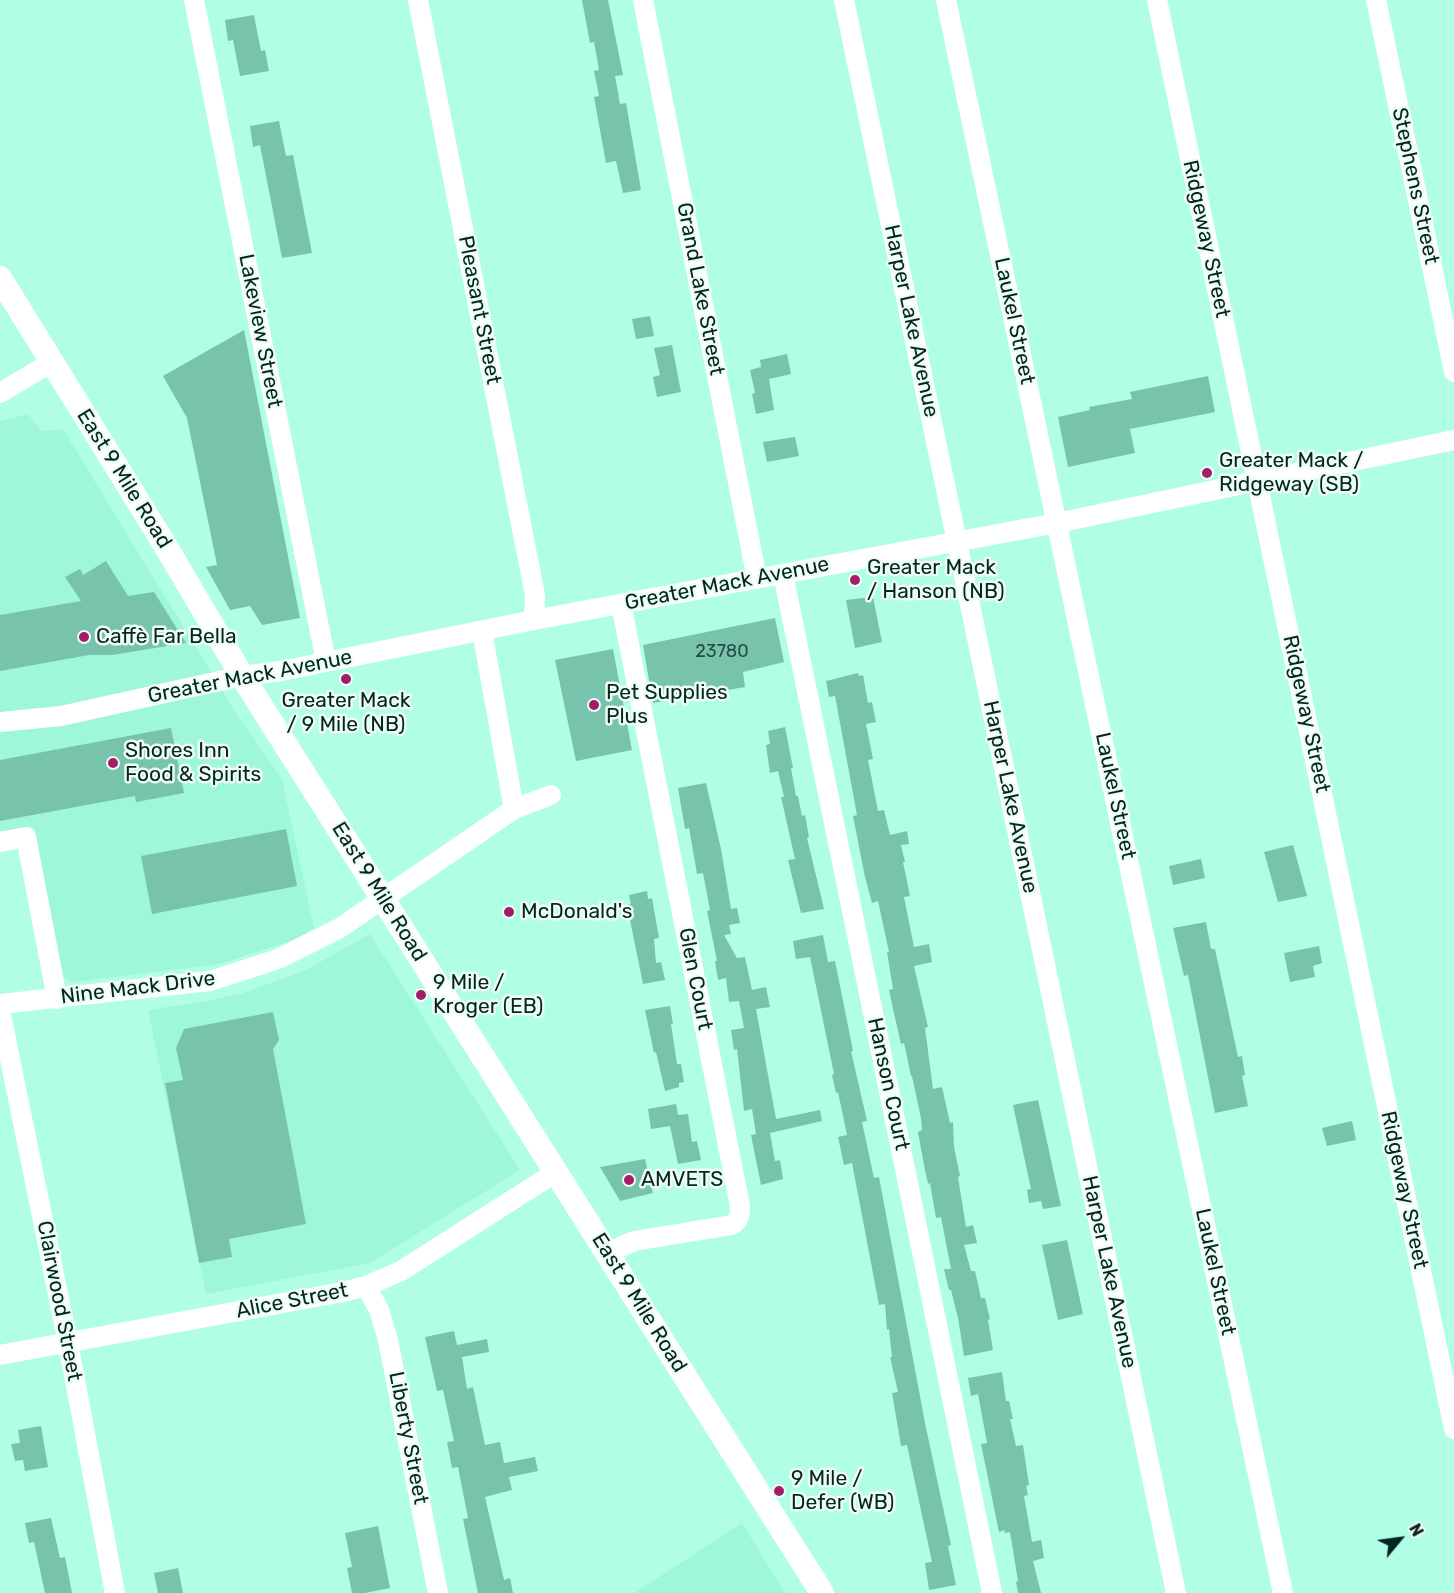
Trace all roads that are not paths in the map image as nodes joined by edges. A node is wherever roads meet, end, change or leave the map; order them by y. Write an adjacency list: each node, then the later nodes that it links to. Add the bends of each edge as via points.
1 (194, 0): 21 (street, Lakeview Street)
2 (418, 0): 19 (street, Pleasant Street, via 535,595)
3 (643, 0): 17 (street, Grand Lake Street)
4 (844, 0): 15 (street, Harper Lake Avenue)
5 (946, 0): 14 (street, Laukel Street)
6 (1156, 0): 13 (street, Ridgeway Street)
7 (1376, 0): 10 (street, Stephens Street)
8 (0, 278): 9 (main road, East 9 Mile Road)
9 (52, 362): 11 (street); 22 (main road, East 9 Mile Road)
10 (1454, 372)
11 (0, 393)
12 (1454, 440): 13 (street, Greater Mack Avenue)
13 (1257, 482): 14 (street, Greater Mack Avenue); 36 (street, Ridgeway Street)
14 (1057, 524): 15 (street, Greater Mack Avenue); 42 (street, Laukel Street)
15 (957, 542): 16 (street, Greater Mack Avenue); 41 (street, Harper Lake Avenue)
16 (783, 574): 17 (street, Greater Mack Avenue); 40 (street, Hanson Court)
17 (757, 579): 18 (street, Greater Mack Avenue)
18 (621, 604): 19 (street, Greater Mack Avenue); 32 (street, Glen Court, via 740,1215 732,1225 634,1241)
19 (534, 620): 20 (street, Greater Mack Avenue)
20 (482, 631): 21 (street, Greater Mack Avenue); 25 (street)
21 (326, 662): 22 (street, Greater Mack Avenue)
22 (242, 676): 23 (street, Greater Mack Avenue, via 61,716); 27 (main road, East 9 Mile Road)
23 (0, 722)
24 (551, 795): 25 (street, Nine Mack Drive)
25 (514, 809): 27 (street, Nine Mack Drive)
26 (0, 842): 28 (street, via 27,837)
27 (383, 899): 28 (street, Nine Mack Drive, via 322,938 236,974 178,986); 31 (main road, East 9 Mile Road)
28 (57, 999): 29 (street, Nine Mack Drive)
29 (0, 1004)
30 (0, 1010): 34 (street, Clairwood Street)
31 (556, 1172): 32 (main road, East 9 Mile Road); 33 (street, Alice Street, via 401,1271)
32 (607, 1253): 39 (main road, East 9 Mile Road)
33 (366, 1286): 34 (street, Alice Street); 38 (street, Liberty Street, via 388,1340)
34 (68, 1342): 35 (street, Alice Street); 37 (street, Clairwood Street)
35 (0, 1355)
36 (1454, 1429)
37 (115, 1593)
38 (438, 1593)
39 (822, 1593)
40 (992, 1593)
41 (1176, 1593)
42 (1283, 1593)

